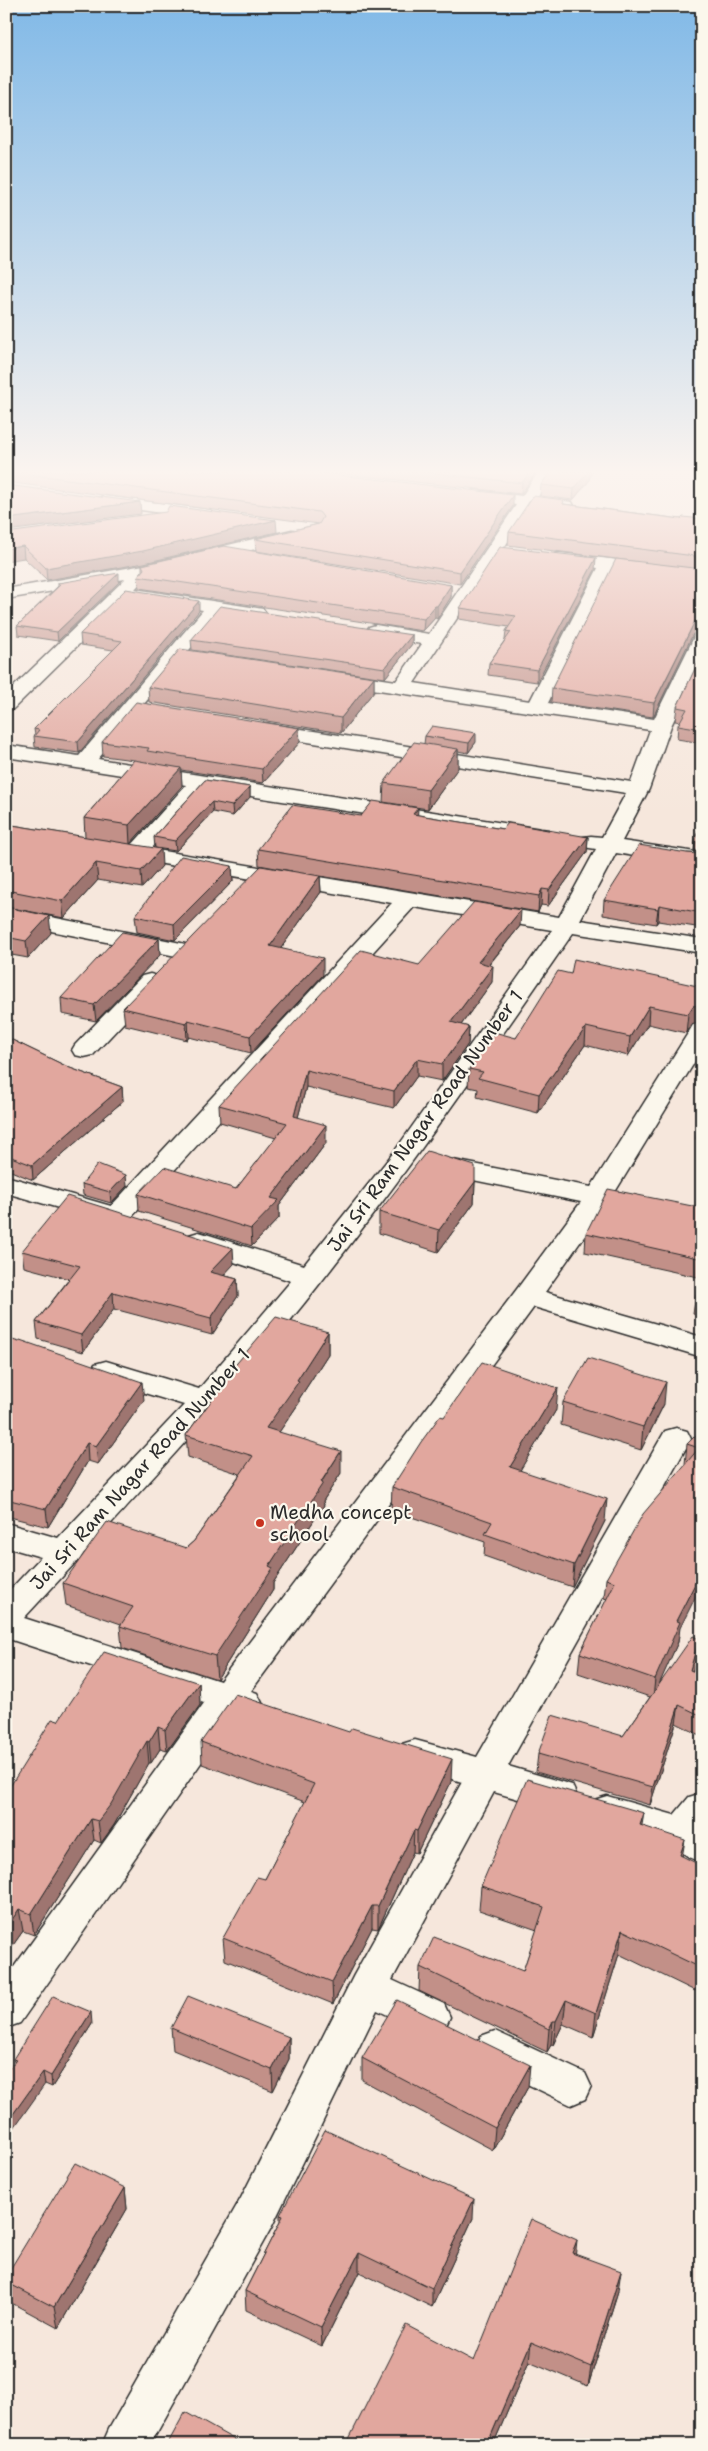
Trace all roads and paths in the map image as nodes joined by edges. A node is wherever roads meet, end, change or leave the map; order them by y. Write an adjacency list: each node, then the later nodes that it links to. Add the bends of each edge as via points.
1 (68, 585): 8 (street)
2 (129, 585): 6 (street)
3 (470, 585): 7 (street)
4 (597, 585): 20 (street)
5 (446, 589): 7 (street)
6 (122, 592): 9 (street); 19 (street)
7 (465, 592): 13 (street)
8 (11, 597)
9 (216, 606): 10 (street); 14 (street)
10 (273, 615)
11 (358, 628): 13 (street)
12 (702, 639): 16 (street, Jai Sri Ram Nagar Road Number 1)
13 (434, 640): 18 (street)
14 (176, 655): 15 (street); 24 (street, via 141,709)
15 (195, 658)
16 (694, 672): 22 (street, Jai Sri Ram Nagar Road Number 1)
17 (323, 676): 18 (street)
18 (402, 687): 20 (street)
19 (6, 705)
20 (536, 706): 22 (street)
21 (248, 726): 26 (street)
22 (661, 726): 26 (street, Jai Sri Ram Nagar Road Number 1)
23 (6, 751): 24 (street)
24 (84, 763): 25 (street)
25 (200, 782): 27 (street); 29 (street)
26 (639, 789): 27 (street, Jai Sri Ram Nagar Road Number 1)
27 (608, 845): 30 (street); 35 (street, Jai Sri Ram Nagar Road Number 1)
28 (99, 847): 29 (street)
29 (136, 853): 31 (street)
30 (702, 860)
31 (256, 873): 32 (street); 33 (street)
32 (235, 894)
33 (409, 898): 35 (street); 43 (street)
34 (6, 916): 38 (street, via 188,942)
35 (566, 926): 36 (street); 39 (street, Jai Sri Ram Nagar Road Number 1)
36 (702, 946)
37 (702, 1030): 41 (street)
38 (84, 1050)
39 (403, 1158): 41 (street); 46 (street, Jai Sri Ram Nagar Road Number 1)
40 (6, 1184): 43 (street)
41 (598, 1197): 42 (street); 47 (street)
42 (636, 1204)
43 (118, 1216): 44 (street)
44 (146, 1224)
45 (173, 1233): 46 (street)
46 (310, 1277): 50 (street, Jai Sri Ram Nagar Road Number 1)
47 (527, 1296): 48 (street); 56 (street)
48 (702, 1347)
49 (82, 1364): 50 (street)
50 (205, 1401): 53 (street, Jai Sri Ram Nagar Road Number 1)
51 (676, 1439): 59 (street)
52 (6, 1535): 53 (street)
53 (67, 1553): 54 (street, Jai Sri Ram Nagar Road Number 1)
54 (6, 1616)
55 (6, 1625): 56 (street)
56 (228, 1698): 57 (street); 62 (street)
57 (275, 1712)
58 (390, 1746): 59 (street)
59 (485, 1775): 60 (street); 61 (street)
60 (695, 1829)
61 (368, 1987): 63 (street); 64 (street, via 256,2213)
62 (6, 2010)
63 (571, 2086)
64 (125, 2445)

